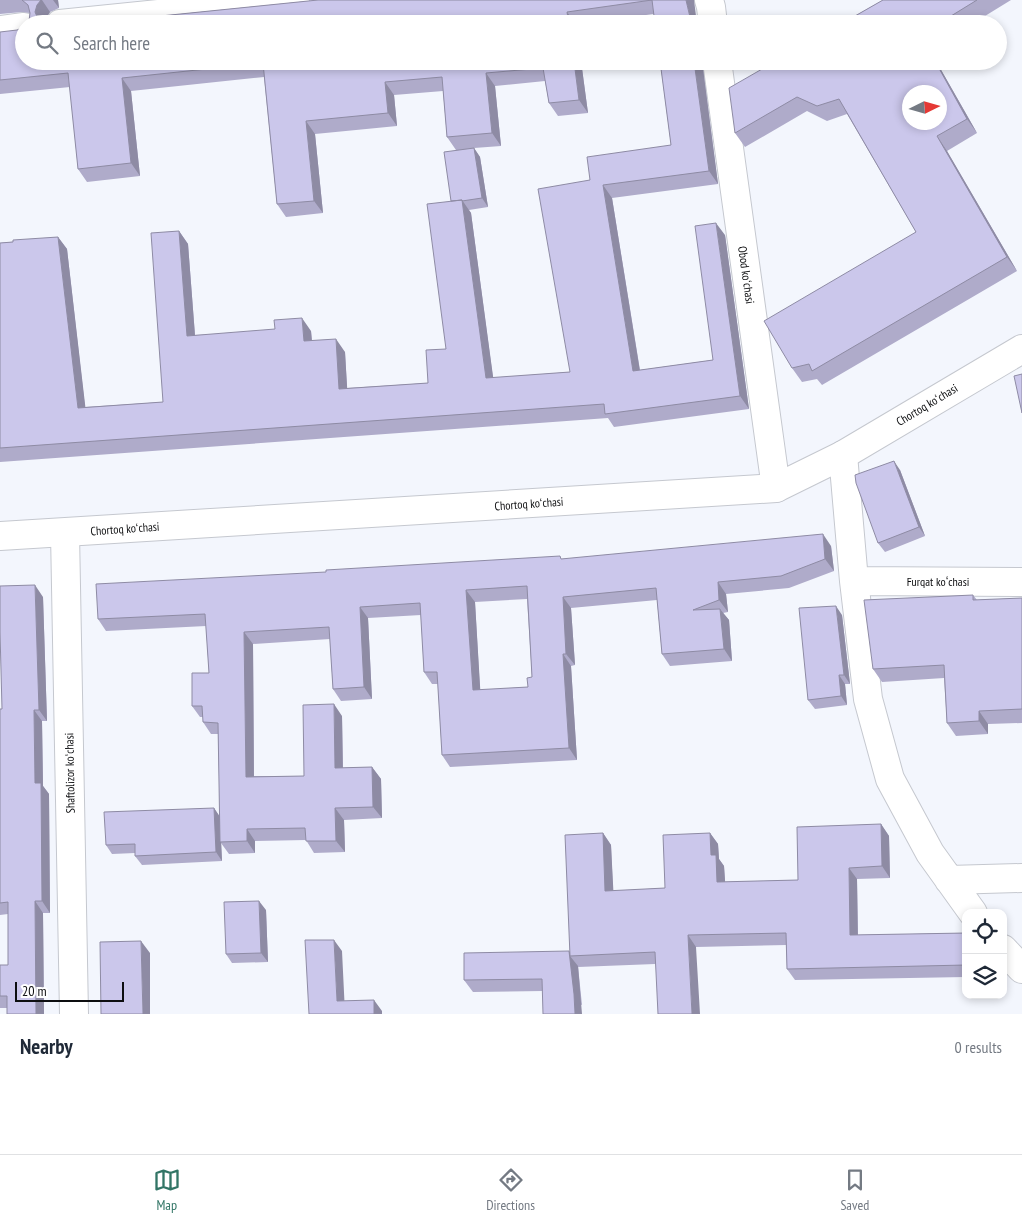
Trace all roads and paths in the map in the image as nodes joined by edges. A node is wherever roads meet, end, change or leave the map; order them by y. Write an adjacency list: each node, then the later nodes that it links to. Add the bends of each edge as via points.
1 (295, 0): 3 (street)
2 (709, 0): 4 (street)
3 (148, 15)
4 (712, 15)
5 (15, 29): 6 (street)
6 (0, 30)
7 (718, 70): 9 (street, Obod koʻchasi)
8 (745, 79): 9 (street)
9 (721, 93): 12 (street, Obod koʻchasi)
10 (1022, 349): 11 (street, Chortoq koʻchasi)
11 (843, 455): 12 (street, Chortoq koʻchasi); 15 (street)
12 (776, 488): 13 (street, Chortoq koʻchasi)
13 (66, 532): 14 (street, Chortoq koʻchasi); 22 (street, Shaftolizor koʻchasi)
14 (0, 536)
15 (854, 581): 16 (street, Furqat koʻchasi); 18 (street, via 868,699 890,780 930,853)
16 (1022, 582)
17 (1022, 878): 18 (street)
18 (949, 880): 19 (street)
19 (970, 909)
20 (1007, 953): 21 (street)
21 (1022, 970)
22 (74, 1014)

